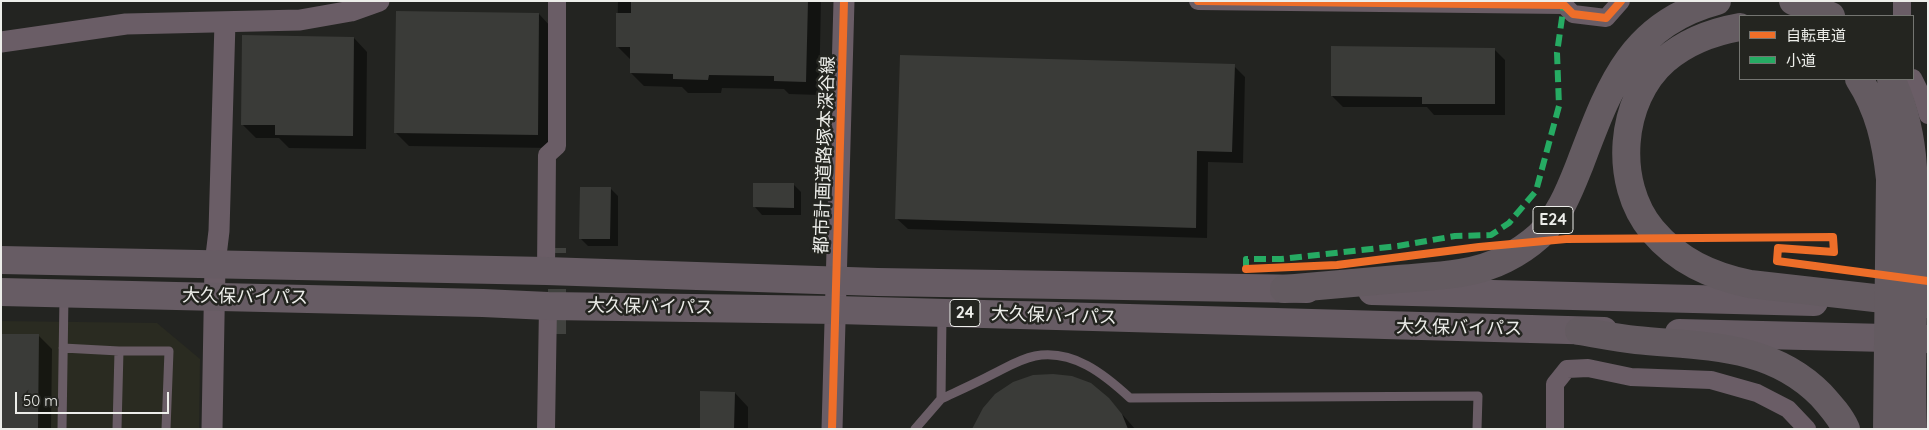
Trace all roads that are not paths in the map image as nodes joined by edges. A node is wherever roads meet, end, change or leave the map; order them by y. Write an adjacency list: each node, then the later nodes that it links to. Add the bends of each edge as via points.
1 (379, 1): 11 (street, via 351,11 300,20)
2 (557, 1): 18 (street)
3 (844, 1): 22 (street, 都市計画道路塚本深谷線)
4 (1198, 1): 5 (street, via 1564,5 1573,14 1606,18)
5 (1621, 1)
6 (1717, 1): 23 (highway, E24, via 1686,12 1662,26 1629,58 1603,105 1567,196 1540,235 1522,249 1503,260 1459,274)
7 (1793, 1): 9 (highway)
8 (1902, 1): 10 (street)
9 (1828, 15)
10 (1902, 15)
11 (226, 22): 13 (street, via 126,24); 21 (street)
12 (1739, 27): 27 (highway, via 1720,30 1681,48 1664,61 1638,97 1626,140 1626,164 1630,187 1650,228 1683,258 1727,279)
13 (1, 42)
14 (1860, 80): 49 (highway, bridge, via 1884,134 1890,179)
15 (1891, 80): 50 (highway, bridge, via 1905,114 1914,162)
16 (1914, 80): 17 (street)
17 (1928, 115)
18 (557, 146): 20 (street); 20 (street, via 547,155)
19 (1, 260): 21 (highway, 大久保バイパス / 24)
20 (552, 260): 21 (highway, 大久保バイパス / 24); 22 (highway, 大久保バイパス / 24)
21 (215, 264): 26 (street)
22 (837, 280): 23 (highway, 大久保バイパス / 24); 29 (street, 都市計画道路塚本深谷線)
23 (1284, 289): 27 (highway, 大久保バイパス / 24)
24 (1, 292): 25 (highway, 大久保バイパス / 24)
25 (64, 294): 26 (highway, 大久保バイパス / 24); 34 (lane)
26 (215, 296): 28 (highway, 大久保バイパス / 24); 40 (street)
27 (1928, 305)
28 (548, 306): 29 (highway, 大久保バイパス / 24); 41 (street)
29 (836, 310): 30 (highway, 大久保バイパス / 24); 43 (street, 都市計画道路塚本深谷線)
30 (942, 313): 31 (highway, 大久保バイパス / 24); 36 (lane)
31 (1579, 330): 33 (highway, 大久保バイパス / 24); 48 (highway, via 1634,340 1717,347 1770,361 1812,386)
32 (557, 334): 42 (street)
33 (1928, 338)
34 (63, 348): 35 (lane); 37 (lane)
35 (119, 351): 38 (lane); 39 (lane, via 168,351)
36 (941, 399): 44 (lane); 45 (lane, via 1021,361 1053,354 1087,364 1130,398 1478,396)
37 (62, 429)
38 (117, 429)
39 (166, 429)
40 (212, 429)
41 (546, 429)
42 (557, 429)
43 (832, 429)
44 (915, 429)
45 (1477, 429)
46 (1555, 429): 47 (street, via 1555,384 1567,369 1588,368 1631,377 1710,380 1757,394 1788,410)
47 (1807, 429)
48 (1846, 429)
49 (1887, 429)
50 (1912, 429)

